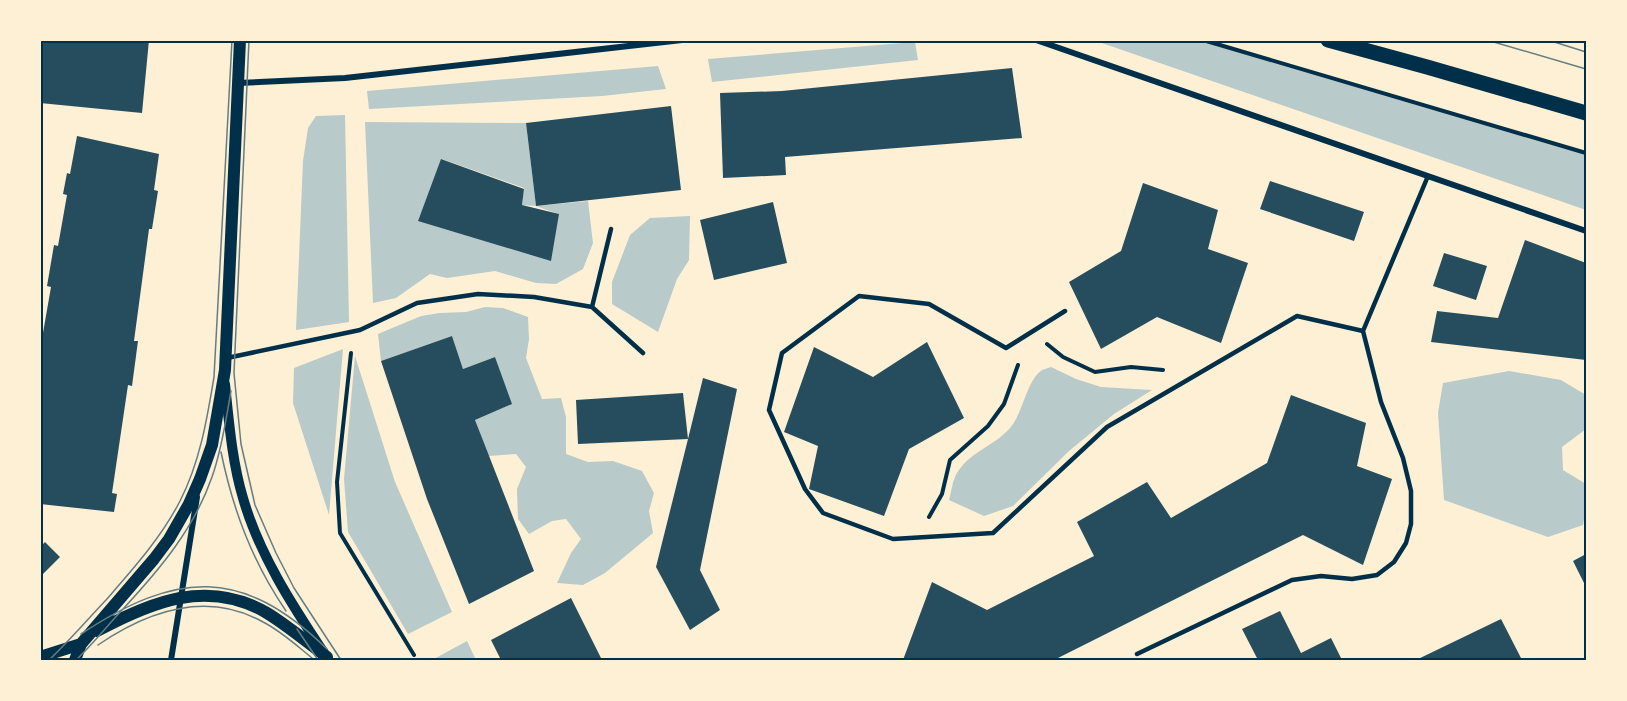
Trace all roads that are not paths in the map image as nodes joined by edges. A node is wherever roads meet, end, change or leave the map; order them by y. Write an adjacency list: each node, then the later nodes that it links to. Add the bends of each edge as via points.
1 (240, 40): 5 (main road)
2 (682, 40): 5 (street, via 345,78)
3 (1036, 40): 7 (street)
4 (1328, 40): 6 (main road)
5 (238, 83): 14 (main road)
6 (1587, 113)
7 (1428, 176): 9 (street); 12 (lane)
8 (611, 230): 10 (lane)
9 (1587, 231)
10 (592, 307): 13 (lane); 14 (lane, via 534,297 478,294 417,303 360,330)
11 (1065, 311): 12 (lane, via 1006,348 929,304 859,296 782,352 769,410 805,489 823,513 892,539 993,533 1107,427 1297,316)
12 (1363, 331): 20 (lane, via 1381,402 1411,491 1412,524 1395,562 1377,575 1293,580)
13 (643, 353)
14 (226, 358): 15 (main road)
15 (224, 378): 16 (main road, via 212,445); 22 (street, via 234,458 248,515 276,576)
16 (200, 479): 17 (street); 18 (main road, via 169,539)
17 (181, 598): 18 (main road, via 136,611); 22 (main road, via 204,595 251,605); 24 (street)
18 (90, 634): 19 (main road)
19 (81, 644): 21 (main road); 23 (main road)
20 (1137, 654)
21 (40, 657)
22 (328, 659)
23 (75, 660)
24 (171, 660)

